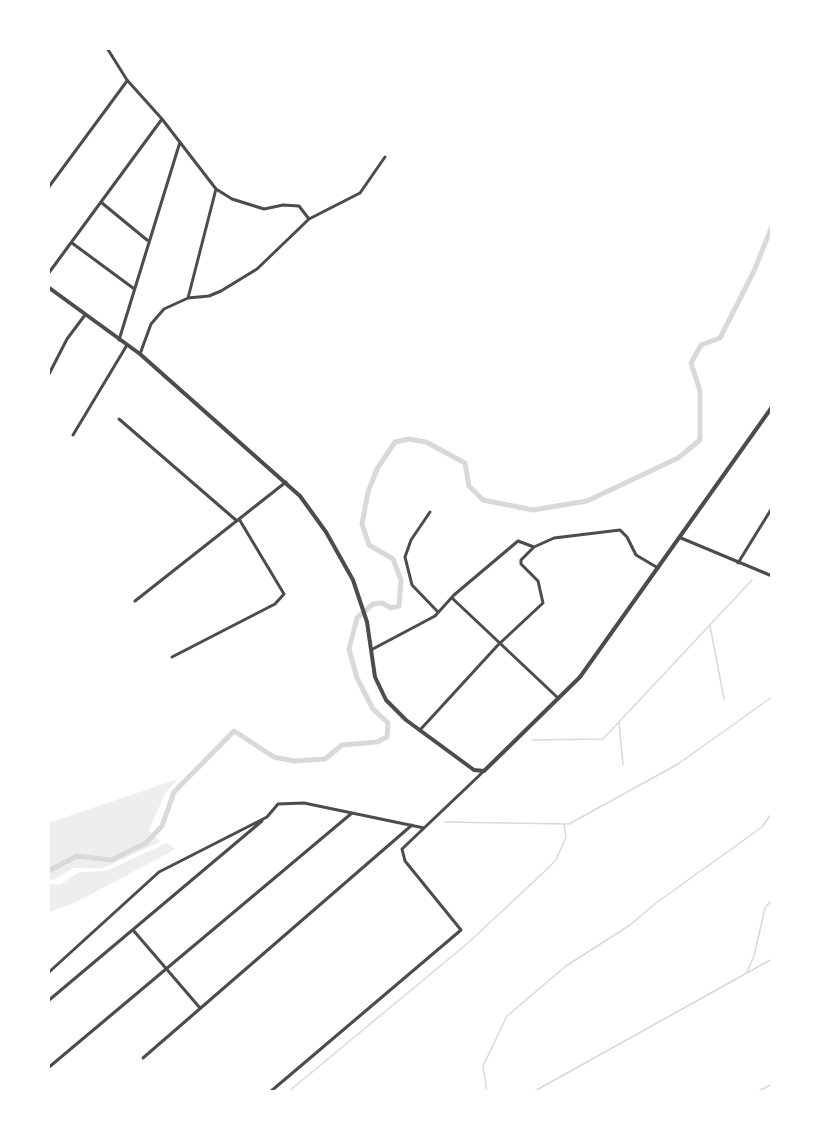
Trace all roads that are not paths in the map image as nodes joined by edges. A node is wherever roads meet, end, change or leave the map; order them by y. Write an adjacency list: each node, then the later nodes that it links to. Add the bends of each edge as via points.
1 (107, 48): 2 (street)
2 (128, 80): 3 (street); 6 (street)
3 (162, 119): 4 (street); 8 (street)
4 (180, 142): 7 (street); 10 (street)
5 (386, 157): 9 (street, via 360,193)
6 (48, 188)
7 (216, 189): 9 (street, via 232,199 264,209 298,206); 15 (street)
8 (102, 203): 10 (street); 11 (street)
9 (309, 219): 15 (street, via 257,269 221,291)
10 (148, 240): 14 (street)
11 (72, 243): 12 (street); 14 (street)
12 (48, 274)
13 (48, 287): 16 (street)
14 (134, 289): 17 (street)
15 (188, 298): 19 (street, via 158,313)
16 (85, 315): 17 (street); 20 (street)
17 (118, 340): 18 (street)
18 (127, 345): 19 (street); 23 (street)
19 (140, 354): 24 (street)
20 (48, 376)
21 (772, 407): 28 (street)
22 (119, 419): 27 (street)
23 (73, 435)
24 (286, 482): 27 (street); 37 (street, via 312,511 346,565 368,622)
25 (772, 508): 30 (street)
26 (430, 512): 35 (street, via 405,556 412,585)
27 (238, 520): 34 (street); 38 (street, via 284,594 275,604)
28 (681, 538): 30 (street); 31 (street)
29 (534, 547): 31 (street, via 554,538 620,530 636,555); 33 (street, via 521,541 515,543); 36 (street, via 521,564 538,581 543,603)
30 (738, 564): 32 (street)
31 (659, 568): 39 (street, via 580,677)
32 (772, 576)
33 (452, 598): 35 (street); 36 (street)
34 (135, 601)
35 (439, 612): 37 (street)
36 (498, 645): 39 (street); 40 (street)
37 (371, 650): 40 (street, via 375,677 386,699)
38 (172, 657)
39 (558, 698): 42 (street)
40 (420, 730): 41 (street)
41 (474, 771): 42 (street); 43 (street)
42 (484, 771): 43 (street)
43 (474, 780): 47 (street)
44 (352, 813): 45 (street, via 304,803 279,804); 46 (street); 49 (street)
45 (267, 817): 48 (street); 50 (street, via 159,872)
46 (412, 825): 47 (street); 52 (street)
47 (424, 828): 55 (street, via 402,849 405,861 461,930)
48 (133, 930): 49 (street); 51 (street)
49 (166, 969): 52 (street); 54 (street)
50 (48, 973)
51 (48, 1001)
52 (201, 1009): 53 (street)
53 (143, 1058)
54 (48, 1068)
55 (270, 1092)

